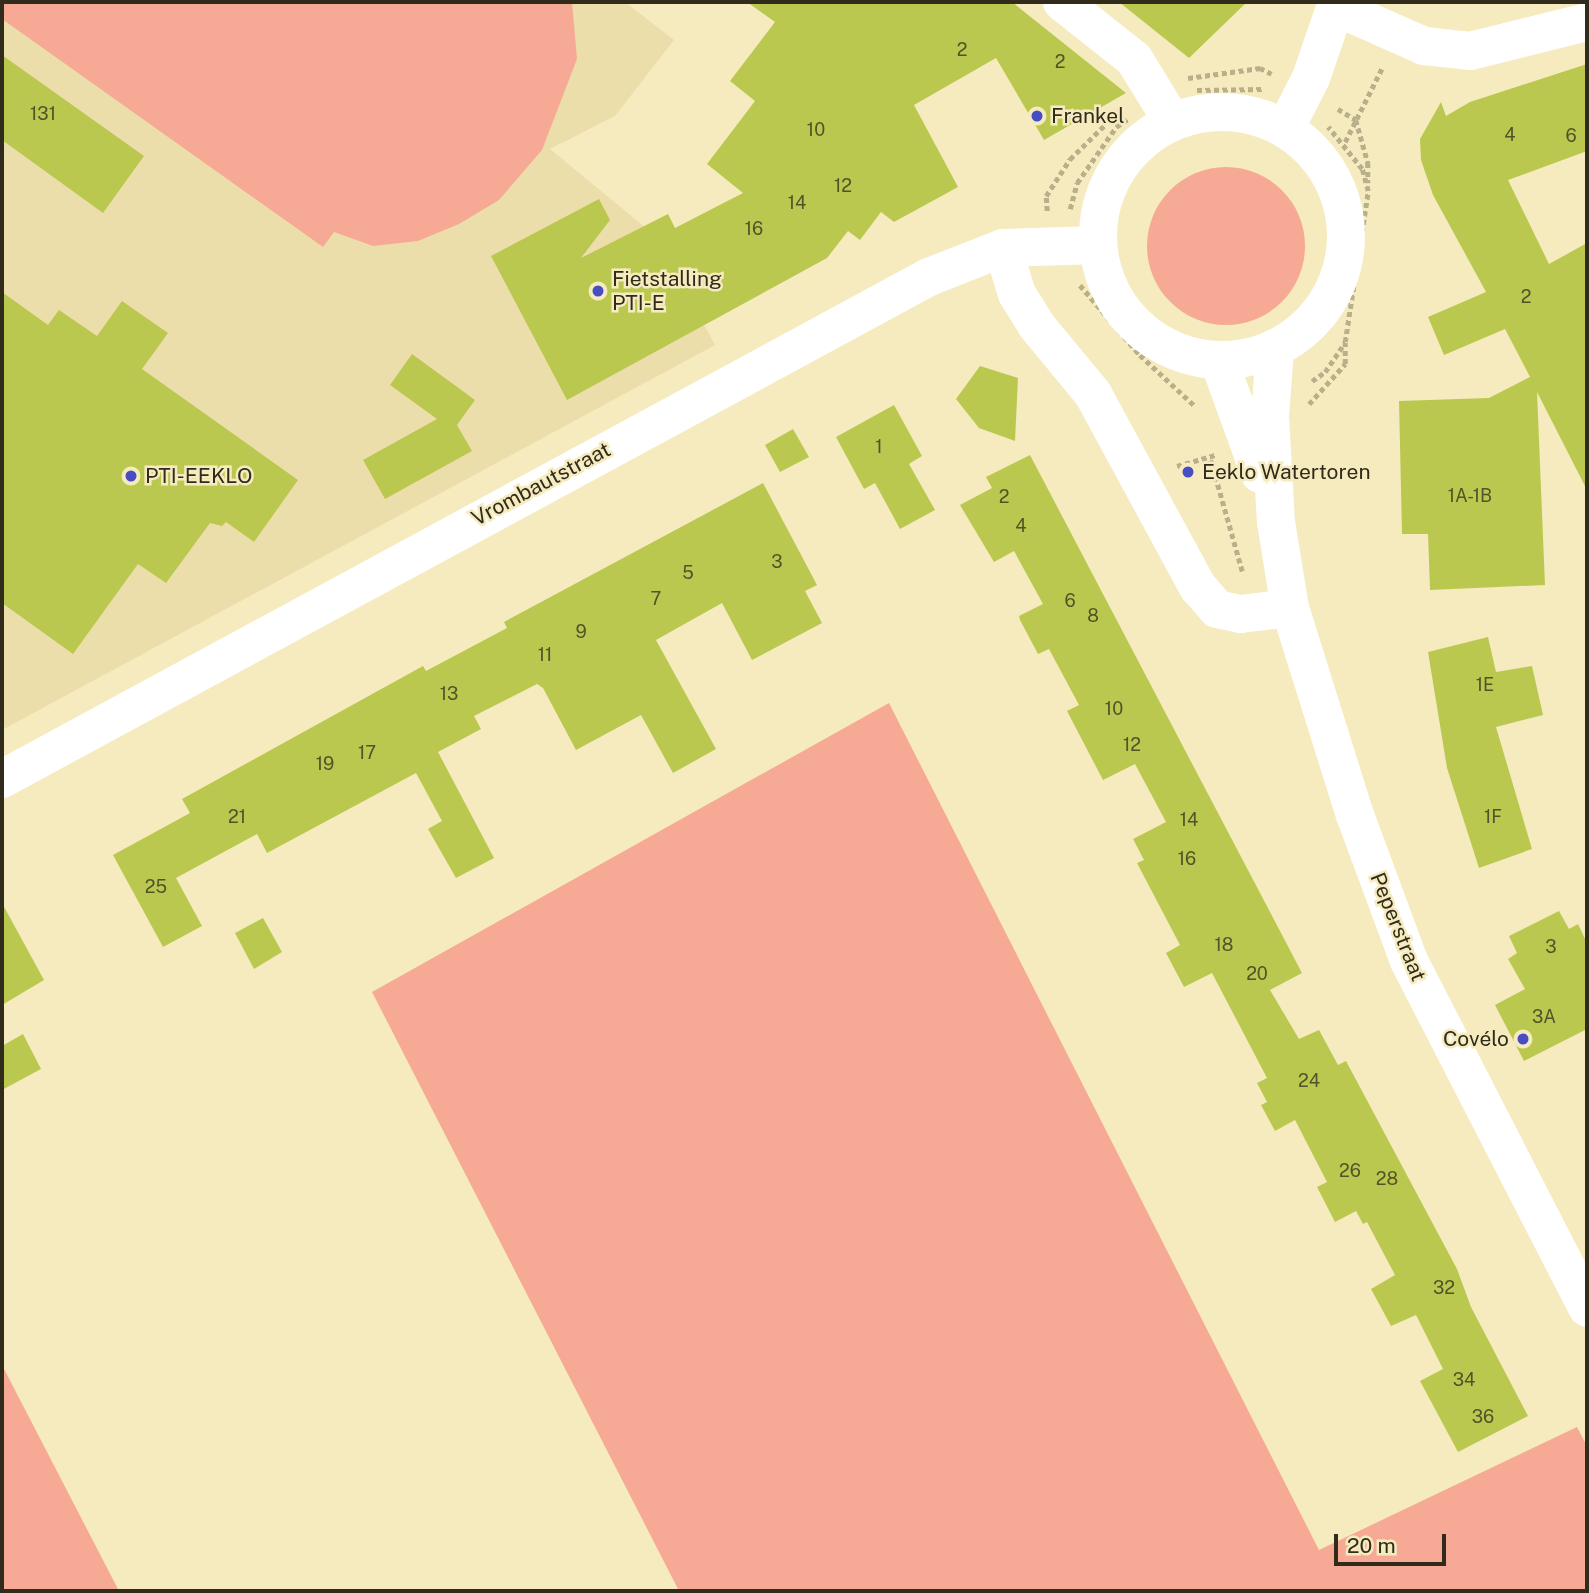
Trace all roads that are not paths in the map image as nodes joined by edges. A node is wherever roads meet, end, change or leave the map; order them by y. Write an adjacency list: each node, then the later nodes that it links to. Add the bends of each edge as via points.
1 (1062, 2): 4 (main road, via 1134,59)
2 (1336, 4): 3 (main road, via 1424,46 1469,51); 5 (main road, via 1311,78)
3 (1587, 22)
4 (1166, 111): 5 (main road, via 1223,110 1259,116); 6 (main road, via 1115,169)
5 (1286, 127): 8 (main road, via 1311,147 1334,180 1347,221 1342,272 1322,311 1307,328)
6 (1082, 245): 7 (main road, Vrombautstraat); 9 (main road, via 1136,327 1165,346)
7 (1003, 248): 11 (main road, via 1017,294 1036,325 1093,394 1198,587 1217,609); 12 (main road, Vrombautstraat, via 905,290)
8 (1275, 349): 9 (main road); 10 (main road, Peperstraat, via 1270,416)
9 (1219, 361): 10 (main road, Peperstraat)
10 (1276, 522): 11 (main road, Peperstraat)
11 (1273, 610): 13 (main road, Peperstraat, via 1409,961)
12 (2, 779)
13 (1587, 1308)

